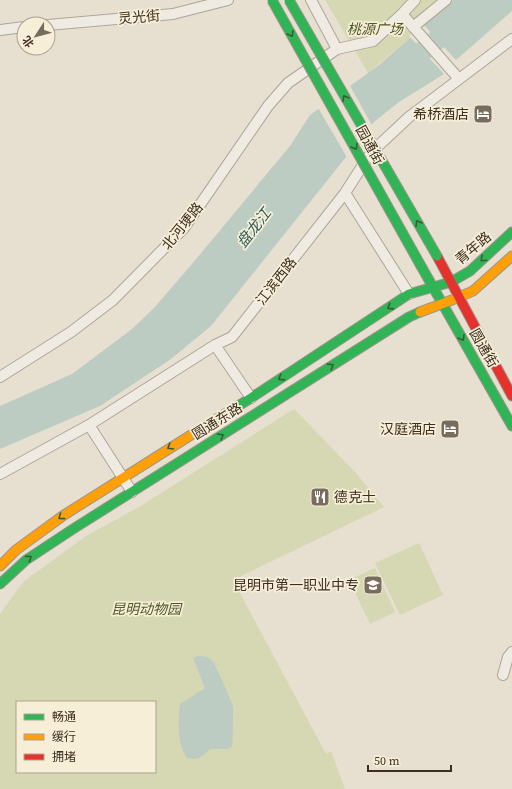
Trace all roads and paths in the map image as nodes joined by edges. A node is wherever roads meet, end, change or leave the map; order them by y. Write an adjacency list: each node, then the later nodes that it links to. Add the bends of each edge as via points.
1 (228, 0): 8 (street, 灵光街, via 173,14)
2 (272, 0): 19 (main road, 园通街, one-way to 19, bridge)
3 (289, 0): 18 (main road, 园通街, one-way to 3, bridge)
4 (311, 0): 13 (street)
5 (415, 0): 7 (street)
6 (446, 0): 10 (street)
7 (402, 14): 10 (street); 13 (street, via 373,41)
8 (56, 24)
9 (16, 28): 11 (street)
10 (414, 28): 14 (street)
11 (0, 30)
12 (512, 39): 14 (street, 江滨西路)
13 (337, 49): 24 (street, 北河埂路, via 288,83 268,106 184,228 113,300 70,332)
14 (459, 79): 15 (street, 江滨西路, via 388,135 368,157)
15 (345, 193): 20 (street); 23 (street, 江滨西路, via 232,337)
16 (512, 232): 18 (main road, 青年路, one-way to 18, via 470,271)
17 (512, 256): 21 (main road, via 481,285)
18 (451, 282): 19 (main road, 圆通东路); 21 (main road, 园通街)
19 (434, 288): 20 (main road, 圆通东路); 22 (main road, 园通街)
20 (409, 294): 26 (main road, 圆通东路, one-way to 26)
21 (459, 298): 22 (main road, 圆通东路); 25 (main road, 圆通街)
22 (443, 304): 28 (main road, 圆通街, one-way to 28); 31 (main road, 圆通东路, one-way to 22, via 409,317 424,309)
23 (215, 345): 26 (street); 27 (street, 江滨西路)
24 (0, 377)
25 (512, 396)
26 (250, 398): 30 (main road, 圆通东路, one-way to 30)
27 (89, 425): 29 (street, 江滨西路); 30 (street)
28 (512, 426)
29 (0, 474)
30 (122, 477): 31 (street); 32 (main road, 圆通东路, one-way to 32, via 16,550)
31 (132, 492): 33 (main road, 圆通东路, one-way to 31, via 26,560)
32 (0, 566)
33 (0, 584)
34 (512, 652): 35 (street)
35 (503, 675)

